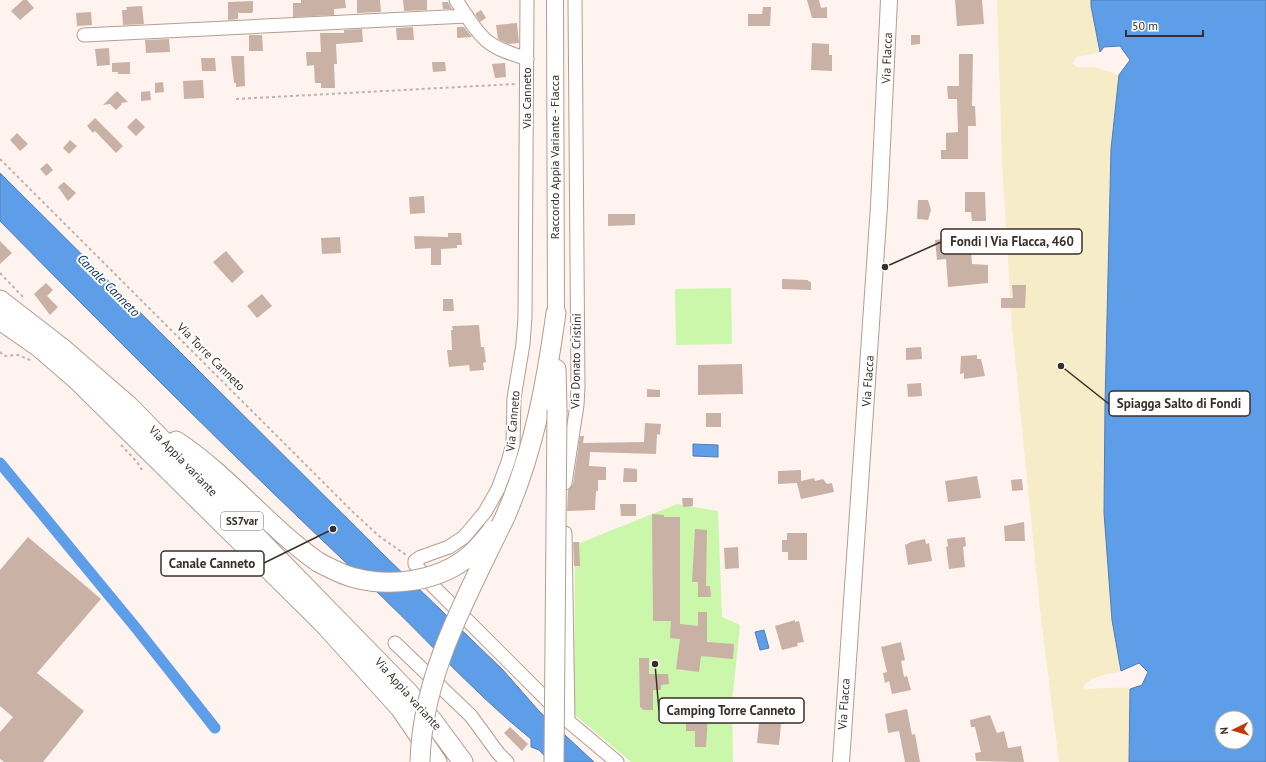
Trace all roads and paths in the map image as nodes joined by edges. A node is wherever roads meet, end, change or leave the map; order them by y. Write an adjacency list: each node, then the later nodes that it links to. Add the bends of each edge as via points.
1 (456, 0): 6 (street)
2 (527, 0): 8 (street, Via Canneto)
3 (554, 0): 15 (main road, Raccordo Appia Variante - Flacca)
4 (575, 0): 26 (street, Via Donato Cristini, via 578,380 577,405 564,490)
5 (889, 0): 33 (main road, Via Flacca, via 879,206)
6 (467, 16): 7 (street); 8 (street, via 478,32 490,43)
7 (84, 36)
8 (527, 59): 9 (street, Via Canneto)
9 (527, 84): 10 (path); 24 (street, Via Canneto, via 525,316 515,392 511,450 498,489 476,524 464,537 449,547)
10 (236, 99)
11 (0, 159): 24 (path, Via Torre Canneto, via 354,513 379,536)
12 (0, 274): 13 (path)
13 (23, 297)
14 (0, 300): 20 (highway, Via Appia variante / SS7var, via 62,348)
15 (556, 313): 19 (highway)
16 (0, 320): 28 (highway, Via Appia variante / SS7var, via 40,348 77,380 323,622 400,708)
17 (0, 352): 18 (path, via 4,356 18,355)
18 (31, 360)
19 (548, 410): 23 (highway); 31 (highway, bridge)
20 (144, 421): 23 (highway, bridge, via 196,456 318,562 344,575 368,581 395,582 424,578 442,572 463,561); 29 (highway, Via Appia variante / SS7var, via 408,692)
21 (117, 441): 22 (path)
22 (142, 470)
23 (505, 517): 27 (highway, bridge, via 437,667 424,719)
24 (415, 561): 26 (street, via 416,567 431,584)
25 (395, 643): 30 (street, via 471,716)
26 (568, 720): 32 (street)
27 (420, 762)
28 (437, 762)
29 (464, 762)
30 (507, 762)
31 (554, 762)
32 (617, 762)
33 (841, 762)

